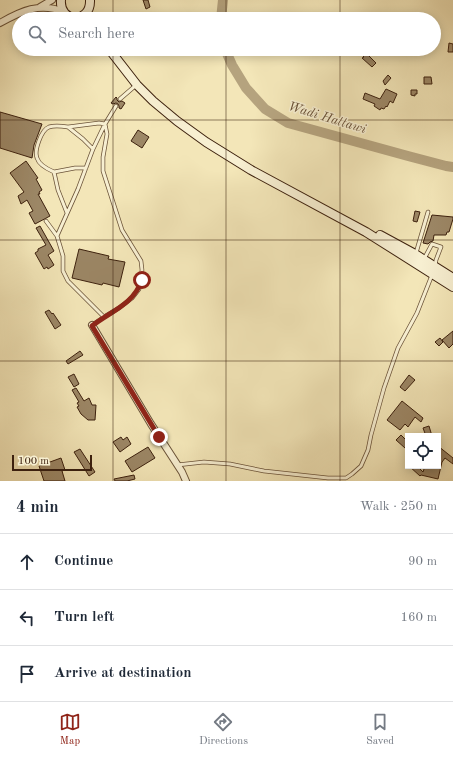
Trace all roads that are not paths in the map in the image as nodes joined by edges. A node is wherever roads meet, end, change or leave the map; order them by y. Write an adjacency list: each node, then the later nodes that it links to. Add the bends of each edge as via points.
1 (52, 0): 4 (street)
2 (61, 0): 7 (main road)
3 (90, 0): 5 (main road)
4 (40, 7): 6 (street); 7 (street)
5 (88, 10)
6 (22, 12)
7 (64, 12)
8 (12, 16): 9 (street)
9 (0, 23)
10 (115, 56): 12 (main road)
11 (119, 56): 24 (main road, via 146,88 194,127 225,148)
12 (137, 84): 13 (lane); 26 (main road, via 164,111 223,152)
13 (120, 99)
14 (116, 106): 15 (lane)
15 (105, 124): 16 (lane); 17 (lane); 29 (lane, via 107,134 103,171 122,230 141,261 142,280 132,298)
16 (68, 127): 17 (lane); 19 (lane, via 47,128 36,151 36,158 40,163)
17 (93, 149): 18 (lane)
18 (86, 168): 19 (lane); 21 (lane)
19 (54, 172): 21 (lane)
20 (428, 212): 24 (lane)
21 (67, 214): 23 (lane)
22 (46, 221): 23 (lane)
23 (57, 236): 29 (lane, via 64,256 63,271 68,281)
24 (415, 254): 25 (main road)
25 (424, 259): 26 (main road); 26 (lane, via 432,244 441,246)
26 (434, 270): 27 (main road); 28 (main road); 31 (lane, via 417,313 398,348 386,381 368,450 361,466 352,474 346,478 328,478 264,471 230,464 204,462)
27 (453, 278)
28 (453, 287)
29 (104, 317): 30 (lane)
30 (92, 326): 31 (street)
31 (177, 465): 32 (street)
32 (186, 481)

